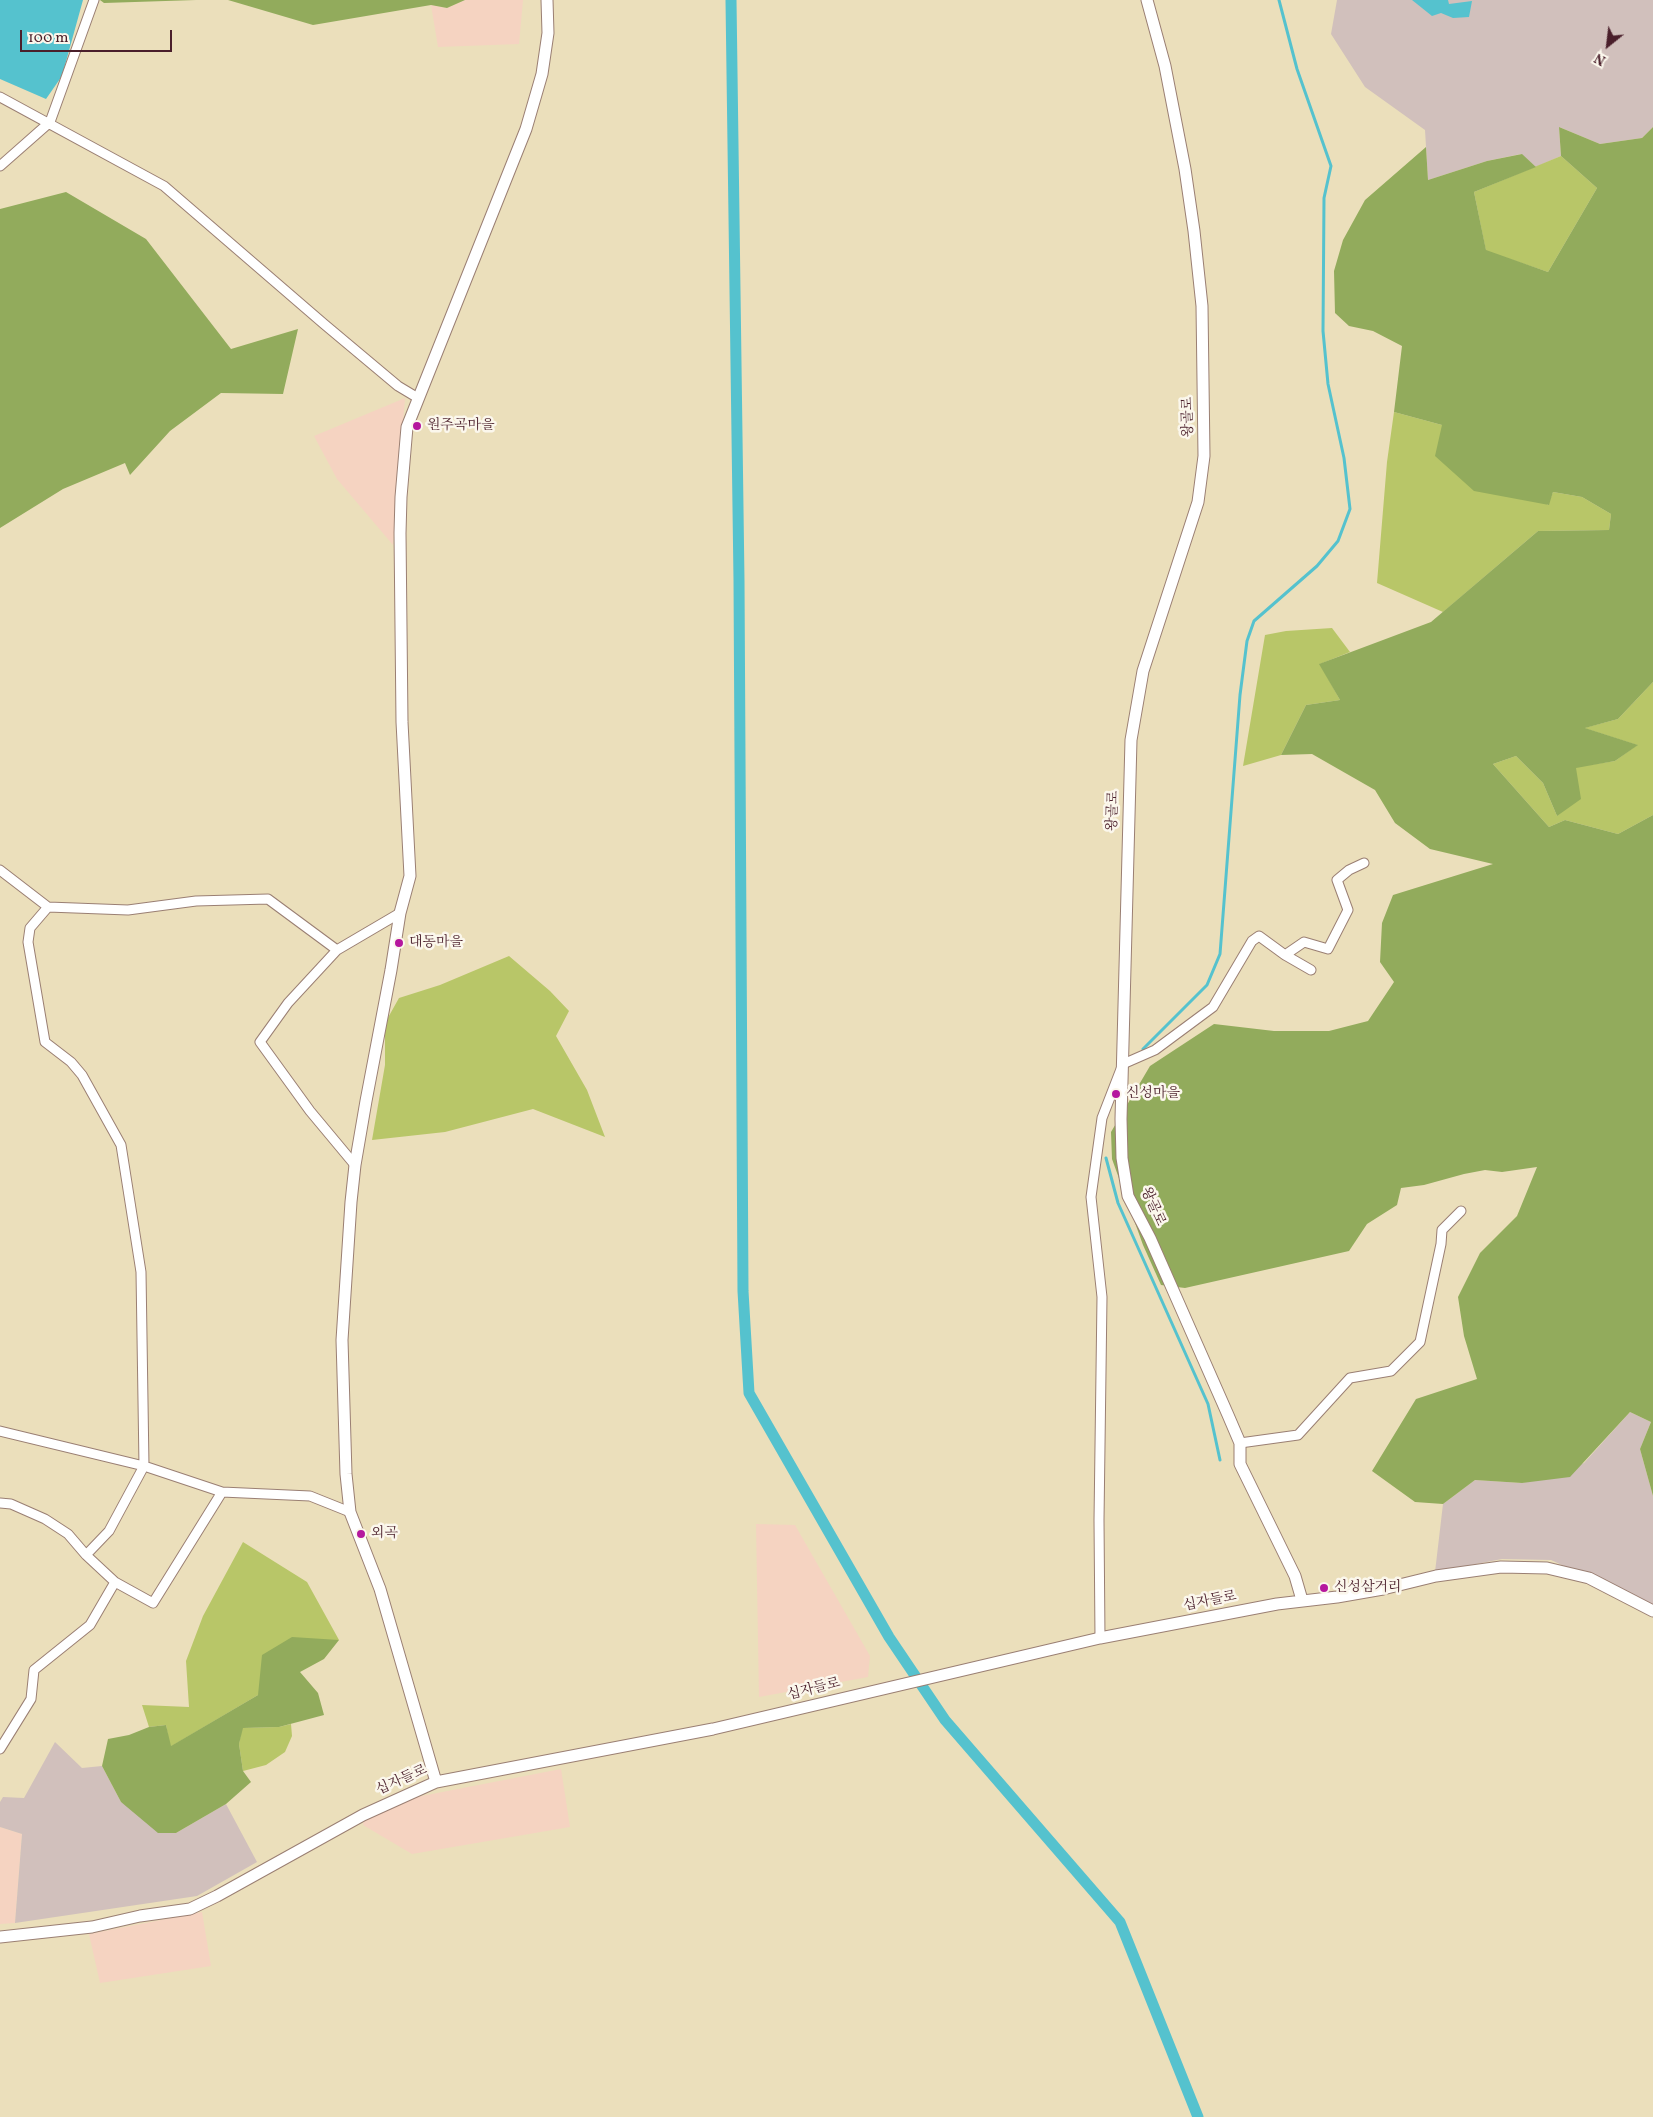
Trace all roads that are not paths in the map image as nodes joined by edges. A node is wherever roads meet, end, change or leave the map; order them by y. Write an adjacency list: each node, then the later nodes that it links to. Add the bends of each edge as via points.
1 (94, 0): 5 (street)
2 (547, 0): 7 (street, via 548,33 542,74 526,129)
3 (1147, 0): 15 (street, 왕골로, via 1165,66 1194,231 1202,306 1204,456 1198,502 1143,671 1131,740)
4 (0, 97): 5 (street)
5 (50, 122): 6 (street); 7 (street, via 164,186 398,386)
6 (0, 166)
7 (418, 398): 11 (street, via 407,427 401,497 402,722 410,876)
8 (1364, 863): 13 (street, via 1337,880 1348,910 1328,950 1304,942)
9 (0, 870): 10 (street)
10 (48, 907): 12 (street, via 128,910 196,901 268,900); 20 (street, via 30,928 28,942 45,1042 71,1062 82,1076 121,1145 141,1272)
11 (400, 913): 12 (street); 16 (street)
12 (337, 950): 16 (street, via 288,1003 260,1042 310,1111)
13 (1285, 955): 14 (street); 15 (street, via 1259,936 1252,941 1213,1007 1155,1050)
14 (1311, 970)
15 (1123, 1064): 19 (street, 왕골로, via 1122,1158 1128,1196 1154,1247); 28 (street, via 1102,1118 1091,1196 1102,1297)
16 (355, 1165): 23 (street, via 342,1340)
17 (1461, 1211): 19 (street, via 1442,1230 1420,1342 1391,1371 1350,1378 1298,1435)
18 (0, 1431): 20 (street)
19 (1240, 1443): 26 (street, 왕골로, via 1240,1464 1296,1576)
20 (144, 1466): 21 (street); 24 (street, via 109,1531)
21 (222, 1492): 23 (street, via 310,1496); 25 (street, via 154,1602)
22 (0, 1502): 24 (street, via 45,1519 68,1534)
23 (350, 1512): 30 (street, via 380,1589)
24 (86, 1555): 25 (street)
25 (115, 1582): 29 (street, via 90,1625 34,1670 31,1699)
26 (1302, 1600): 27 (street, 십자들로, via 1337,1597 1436,1576 1501,1567 1548,1568 1589,1578); 28 (street, 십자들로)
27 (1653, 1611)
28 (1100, 1638): 30 (street, 십자들로, via 713,1730)
29 (0, 1750)
30 (436, 1782): 31 (street, 십자들로, via 363,1815 190,1909 92,1927)
31 (0, 1936)

